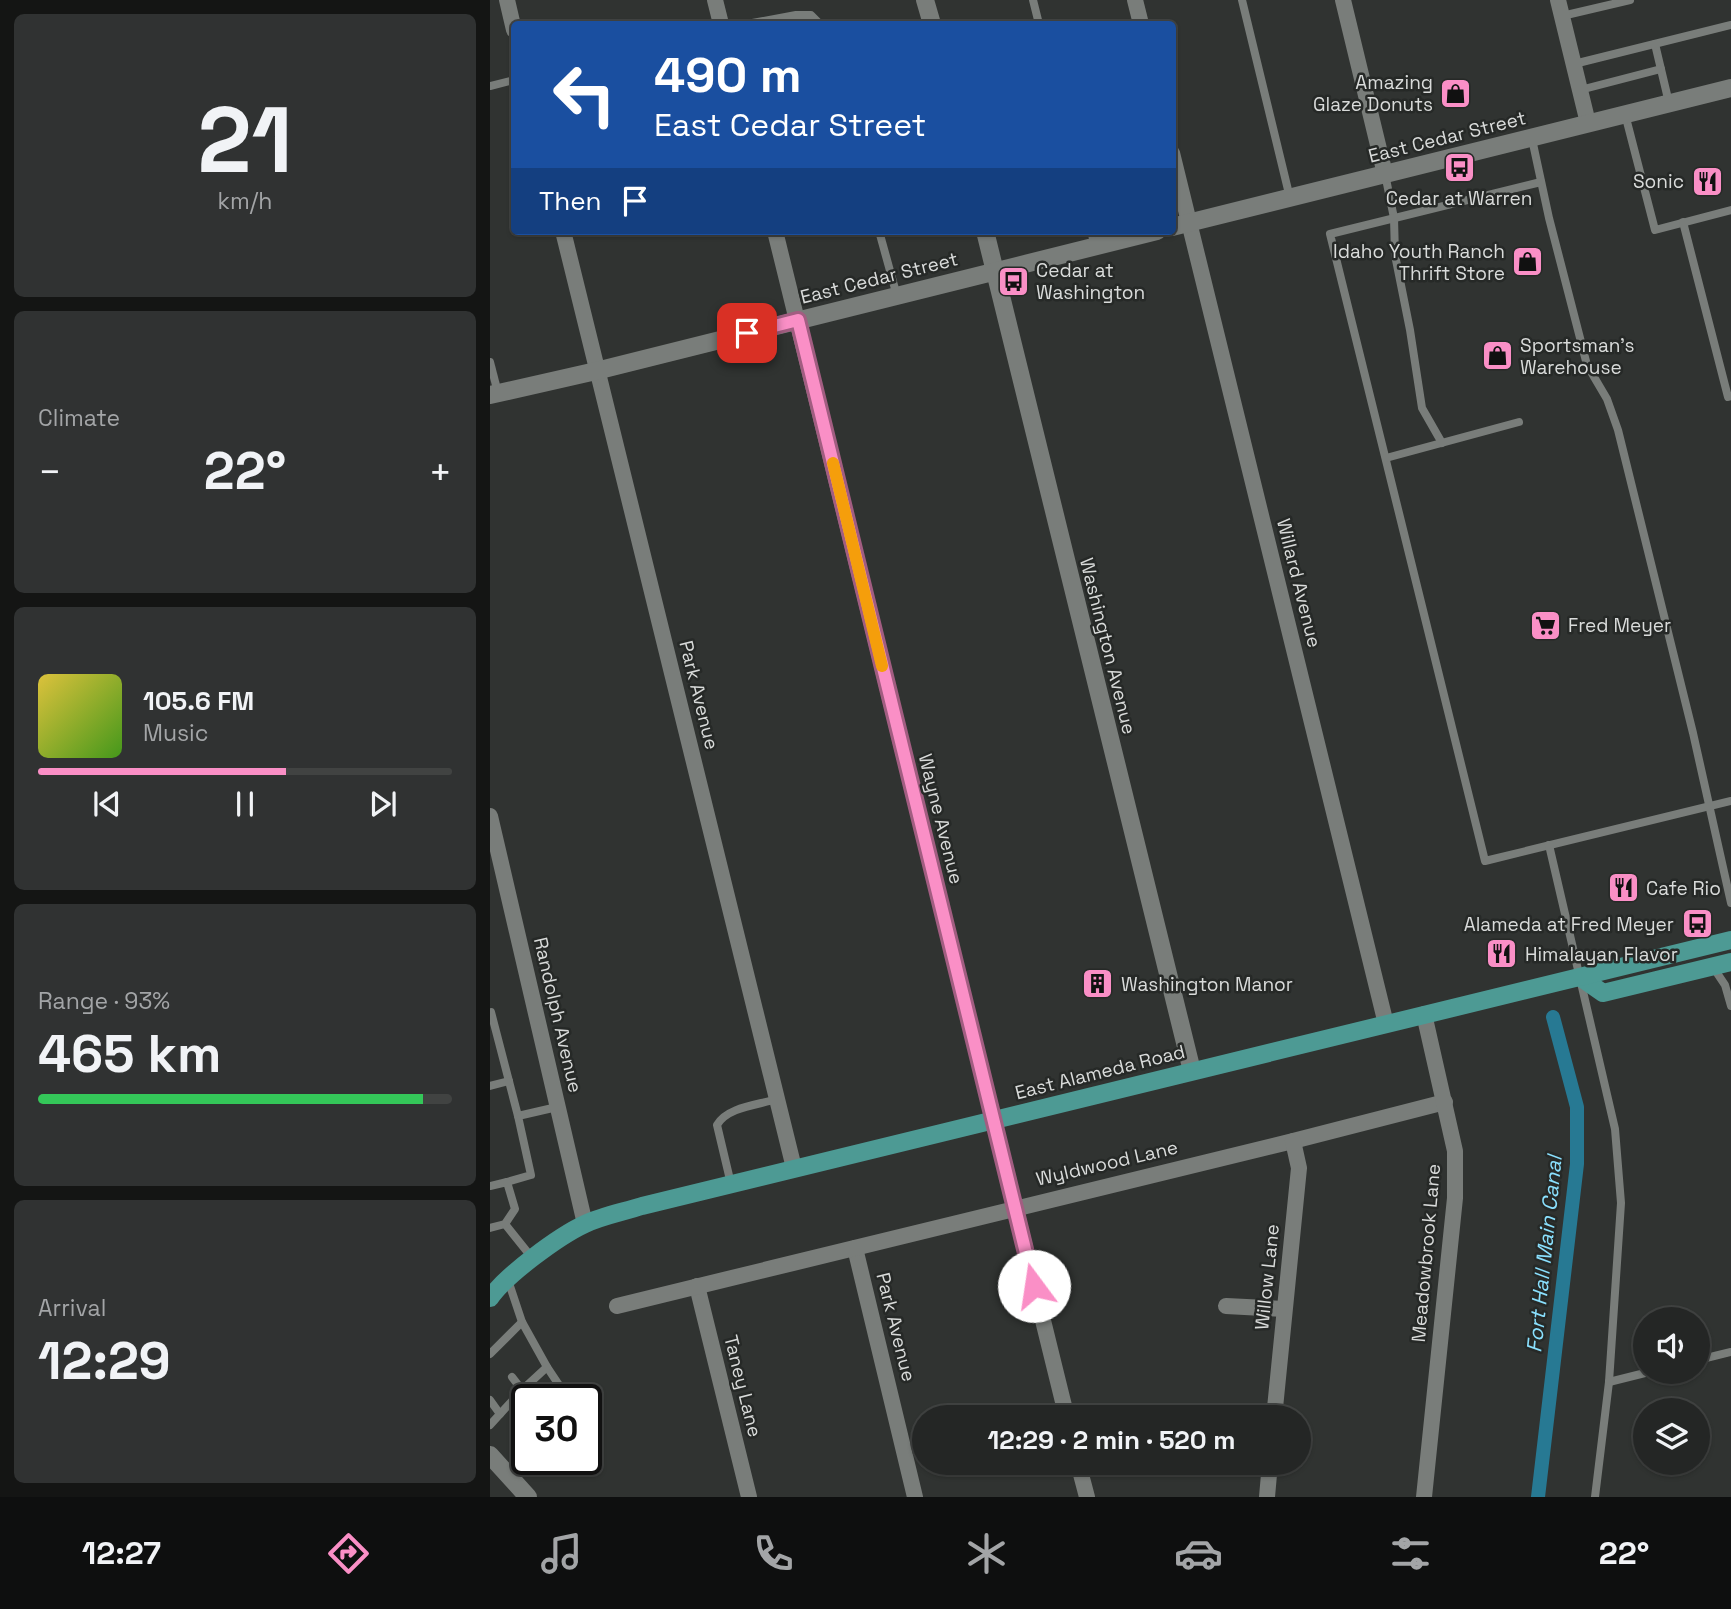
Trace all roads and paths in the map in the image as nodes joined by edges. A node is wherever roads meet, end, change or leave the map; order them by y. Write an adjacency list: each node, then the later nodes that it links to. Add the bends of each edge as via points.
1 (507, 0): 11 (street)
2 (715, 0): 12 (street)
3 (925, 0): 15 (street)
4 (1033, 0): 16 (lane)
5 (1135, 0): 17 (street)
6 (1242, 0): 33 (lane)
7 (1343, 0): 30 (street)
8 (1558, 0): 10 (street)
9 (1630, 0): 10 (lane)
10 (1562, 16): 20 (street)
11 (512, 21)
12 (721, 21)
13 (763, 21): 14 (lane, via 811,15)
14 (817, 21)
15 (931, 21)
16 (1038, 21)
17 (1140, 21)
18 (1731, 25): 19 (lane)
19 (1655, 44): 20 (lane); 21 (lane)
20 (1574, 64): 25 (street)
21 (1661, 69): 25 (lane); 26 (lane)
22 (511, 81): 23 (lane)
23 (490, 86)
24 (1731, 88): 26 (street, East Cedar Street)
25 (1580, 90): 28 (street)
26 (1669, 103): 27 (street, East Cedar Street)
27 (1625, 114): 28 (street, East Cedar Street); 36 (lane, via 1655,230)
28 (1588, 123): 29 (street, East Cedar Street)
29 (1532, 138): 30 (street, East Cedar Street); 31 (lane)
30 (1385, 174): 33 (street, East Cedar Street); 35 (lane)
31 (1541, 182): 35 (lane); 55 (lane, via 1587,365 1618,430)
32 (1176, 185): 37 (street, Willard Avenue)
33 (1290, 198): 37 (street, East Cedar Street)
34 (1731, 209): 36 (lane)
35 (1394, 218): 52 (lane, via 1395,255 1422,408); 53 (lane, via 1330,234)
36 (1683, 222): 50 (lane)
37 (1181, 225): 66 (street, Willard Avenue)
38 (564, 235): 48 (street, Park Avenue)
39 (776, 235): 46 (street, Wayne Avenue)
40 (880, 235): 45 (lane)
41 (986, 235): 44 (street, Washington Avenue)
42 (1125, 235): 43 (street, East Cedar Street)
43 (1093, 239): 44 (street, East Cedar Street)
44 (995, 270): 45 (street, East Cedar Street); 67 (street, Washington Avenue)
45 (897, 296): 46 (street, East Cedar Street)
46 (798, 320): 48 (street, East Cedar Street); 74 (street, Wayne Avenue)
47 (490, 362): 49 (lane)
48 (596, 370): 49 (street, East Cedar Street); 70 (street, Park Avenue)
49 (494, 394)
50 (1731, 396)
51 (1519, 422): 52 (lane)
52 (1442, 443): 53 (lane)
53 (1385, 457): 57 (lane, via 1485,861)
54 (1731, 801): 55 (lane)
55 (1708, 806): 57 (lane); 58 (lane)
56 (490, 816): 72 (street, Randolph Avenue)
57 (1549, 845): 62 (lane)
58 (1731, 903)
59 (1731, 940): 62 (main road, East Alameda Road)
60 (1731, 962): 61 (main road)
61 (1713, 967): 62 (main road, via 1604,993); 63 (lane, via 1726,985)
62 (1580, 977): 65 (main road, East Alameda Road); 100 (lane, via 1615,1129 1621,1203)
63 (1731, 1006)
64 (491, 1012): 68 (lane)
65 (1424, 1014): 66 (main road, East Alameda Road); 71 (street, Meadowbrook Lane)
66 (1386, 1024): 67 (main road, East Alameda Road)
67 (1192, 1070): 74 (main road, East Alameda Road)
68 (509, 1082): 69 (lane); 73 (lane)
69 (490, 1086)
70 (777, 1099): 76 (street, Park Avenue); 78 (lane, via 722,1116 717,1125)
71 (1445, 1102): 75 (street, Wyldwood Lane); 118 (street, Meadowbrook Lane, via 1455,1151 1455,1198)
72 (558, 1107): 73 (lane); 83 (street, Randolph Avenue)
73 (518, 1116): 77 (lane, via 531,1175)
74 (993, 1120): 76 (main road, East Alameda Road); 80 (street, Wayne Avenue)
75 (1293, 1141): 80 (street, Wyldwood Lane); 91 (street, Willow Lane, via 1299,1168)
76 (794, 1168): 78 (main road, East Alameda Road)
77 (507, 1182): 79 (lane); 82 (lane, via 515,1209)
78 (731, 1184): 83 (main road, East Alameda Road)
79 (490, 1186)
80 (1014, 1207): 84 (street, Wyldwood Lane); 106 (street, Wayne Avenue)
81 (491, 1224): 82 (lane)
82 (505, 1224): 85 (lane)
83 (585, 1224): 85 (main road, East Alameda Road)
84 (855, 1248): 87 (street, Wyldwood Lane); 115 (street, Park Avenue)
85 (533, 1259): 86 (main road, East Alameda Road)
86 (508, 1280): 88 (main road, East Alameda Road); 92 (lane)
87 (697, 1286): 89 (street, Wyldwood Lane); 114 (street, Taney Lane)
88 (491, 1296)
89 (617, 1306)
90 (1226, 1307): 91 (street)
91 (1284, 1310): 107 (street, Willow Lane)
92 (522, 1322): 93 (lane); 97 (lane)
93 (492, 1352): 96 (lane)
94 (1731, 1352): 95 (lane)
95 (1710, 1357)
96 (499, 1358)
97 (547, 1367): 102 (lane); 103 (lane)
98 (1633, 1376): 100 (lane)
99 (512, 1377): 101 (lane)
100 (1609, 1382): 119 (lane)
101 (517, 1384)
102 (529, 1384)
103 (558, 1384)
104 (490, 1400): 108 (lane)
105 (511, 1402): 108 (lane)
106 (1064, 1405)
107 (1276, 1405)
108 (500, 1414): 109 (lane)
109 (490, 1425)
110 (490, 1454): 113 (street)
111 (1081, 1475): 116 (street)
112 (1269, 1475): 117 (street)
113 (528, 1497)
114 (749, 1497)
115 (915, 1497)
116 (1087, 1497)
117 (1267, 1497)
118 (1424, 1497)
119 (1595, 1497)

